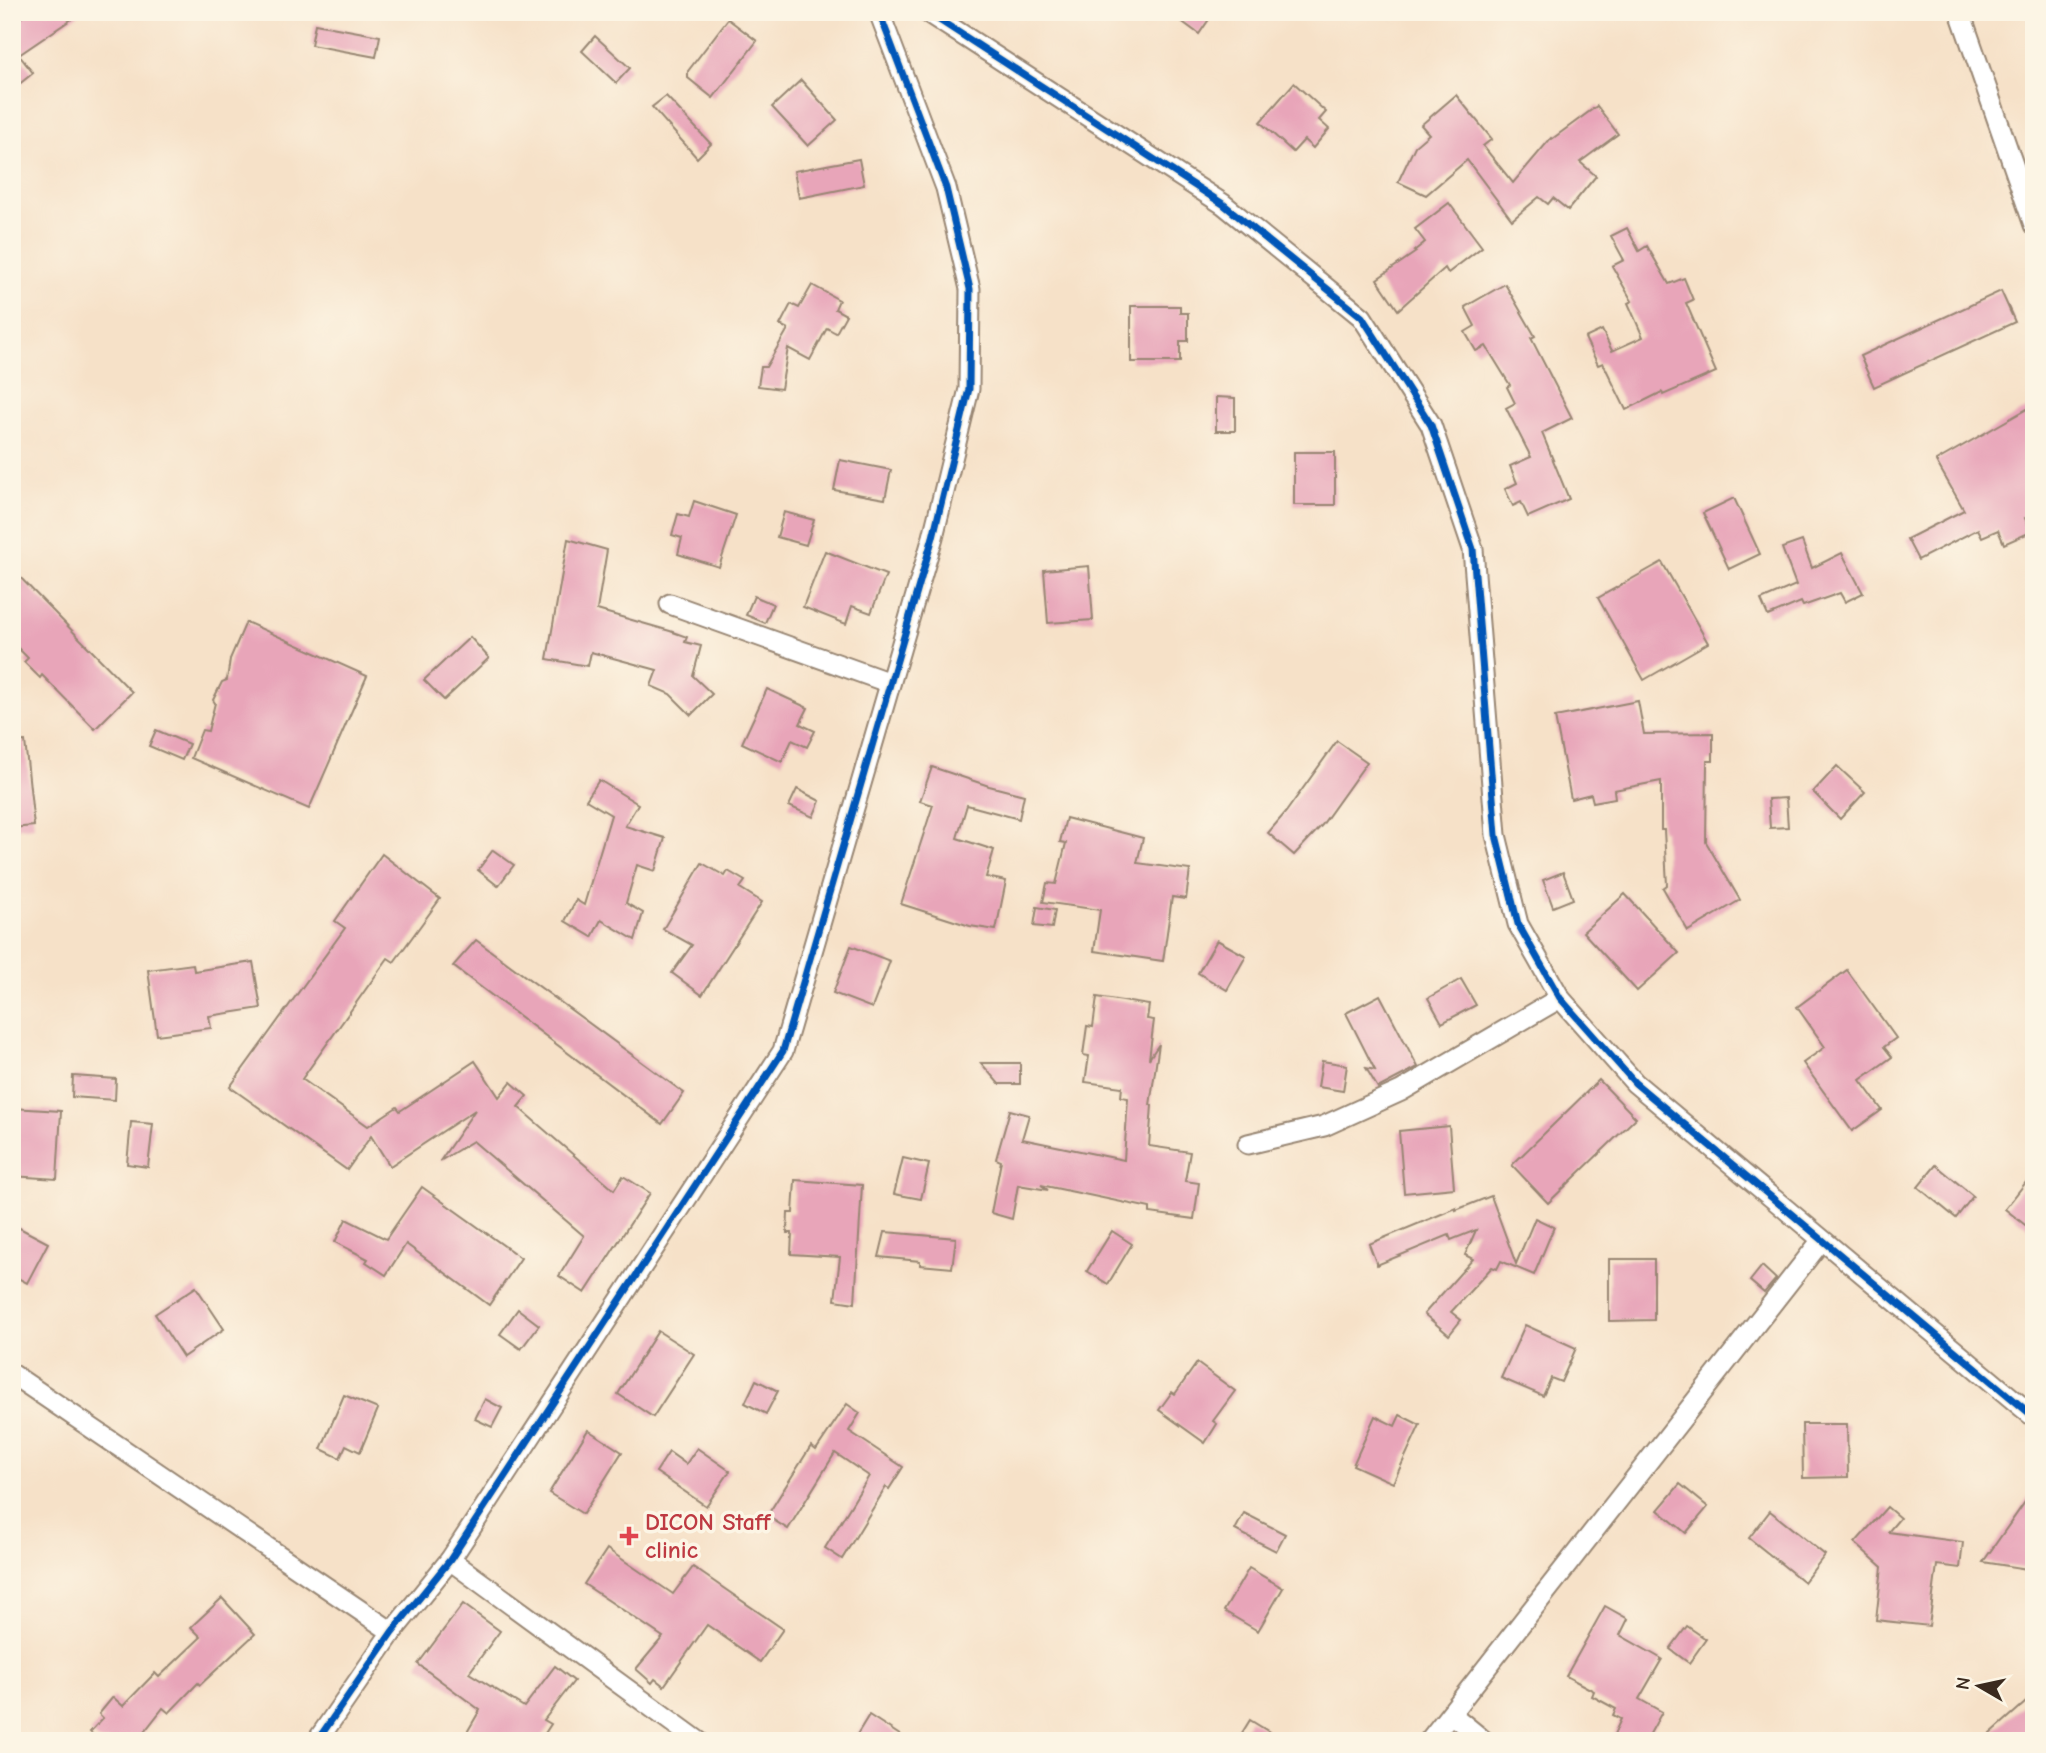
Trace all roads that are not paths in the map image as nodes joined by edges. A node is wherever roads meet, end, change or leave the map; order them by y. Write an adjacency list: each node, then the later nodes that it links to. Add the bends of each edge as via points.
1 (879, 12): 6 (street, via 946,188 970,289 969,389 933,537)
2 (927, 12): 7 (street, via 1223,204 1362,317 1431,425 1473,549 1496,835 1518,924)
3 (1959, 12): 4 (street)
4 (2034, 225)
5 (670, 604): 6 (street)
6 (890, 683): 12 (street, via 783,1051)
7 (1560, 998): 8 (street, via 1401,1091 1324,1126); 9 (street, via 1635,1083)
8 (1248, 1144)
9 (1821, 1241): 11 (street); 14 (street)
10 (12, 1374): 13 (street)
11 (2034, 1417)
12 (450, 1560): 13 (street); 16 (street)
13 (392, 1632): 15 (street)
14 (1451, 1714): 17 (street); 18 (street)
15 (317, 1741)
16 (698, 1741)
17 (1429, 1741)
18 (1483, 1741)

